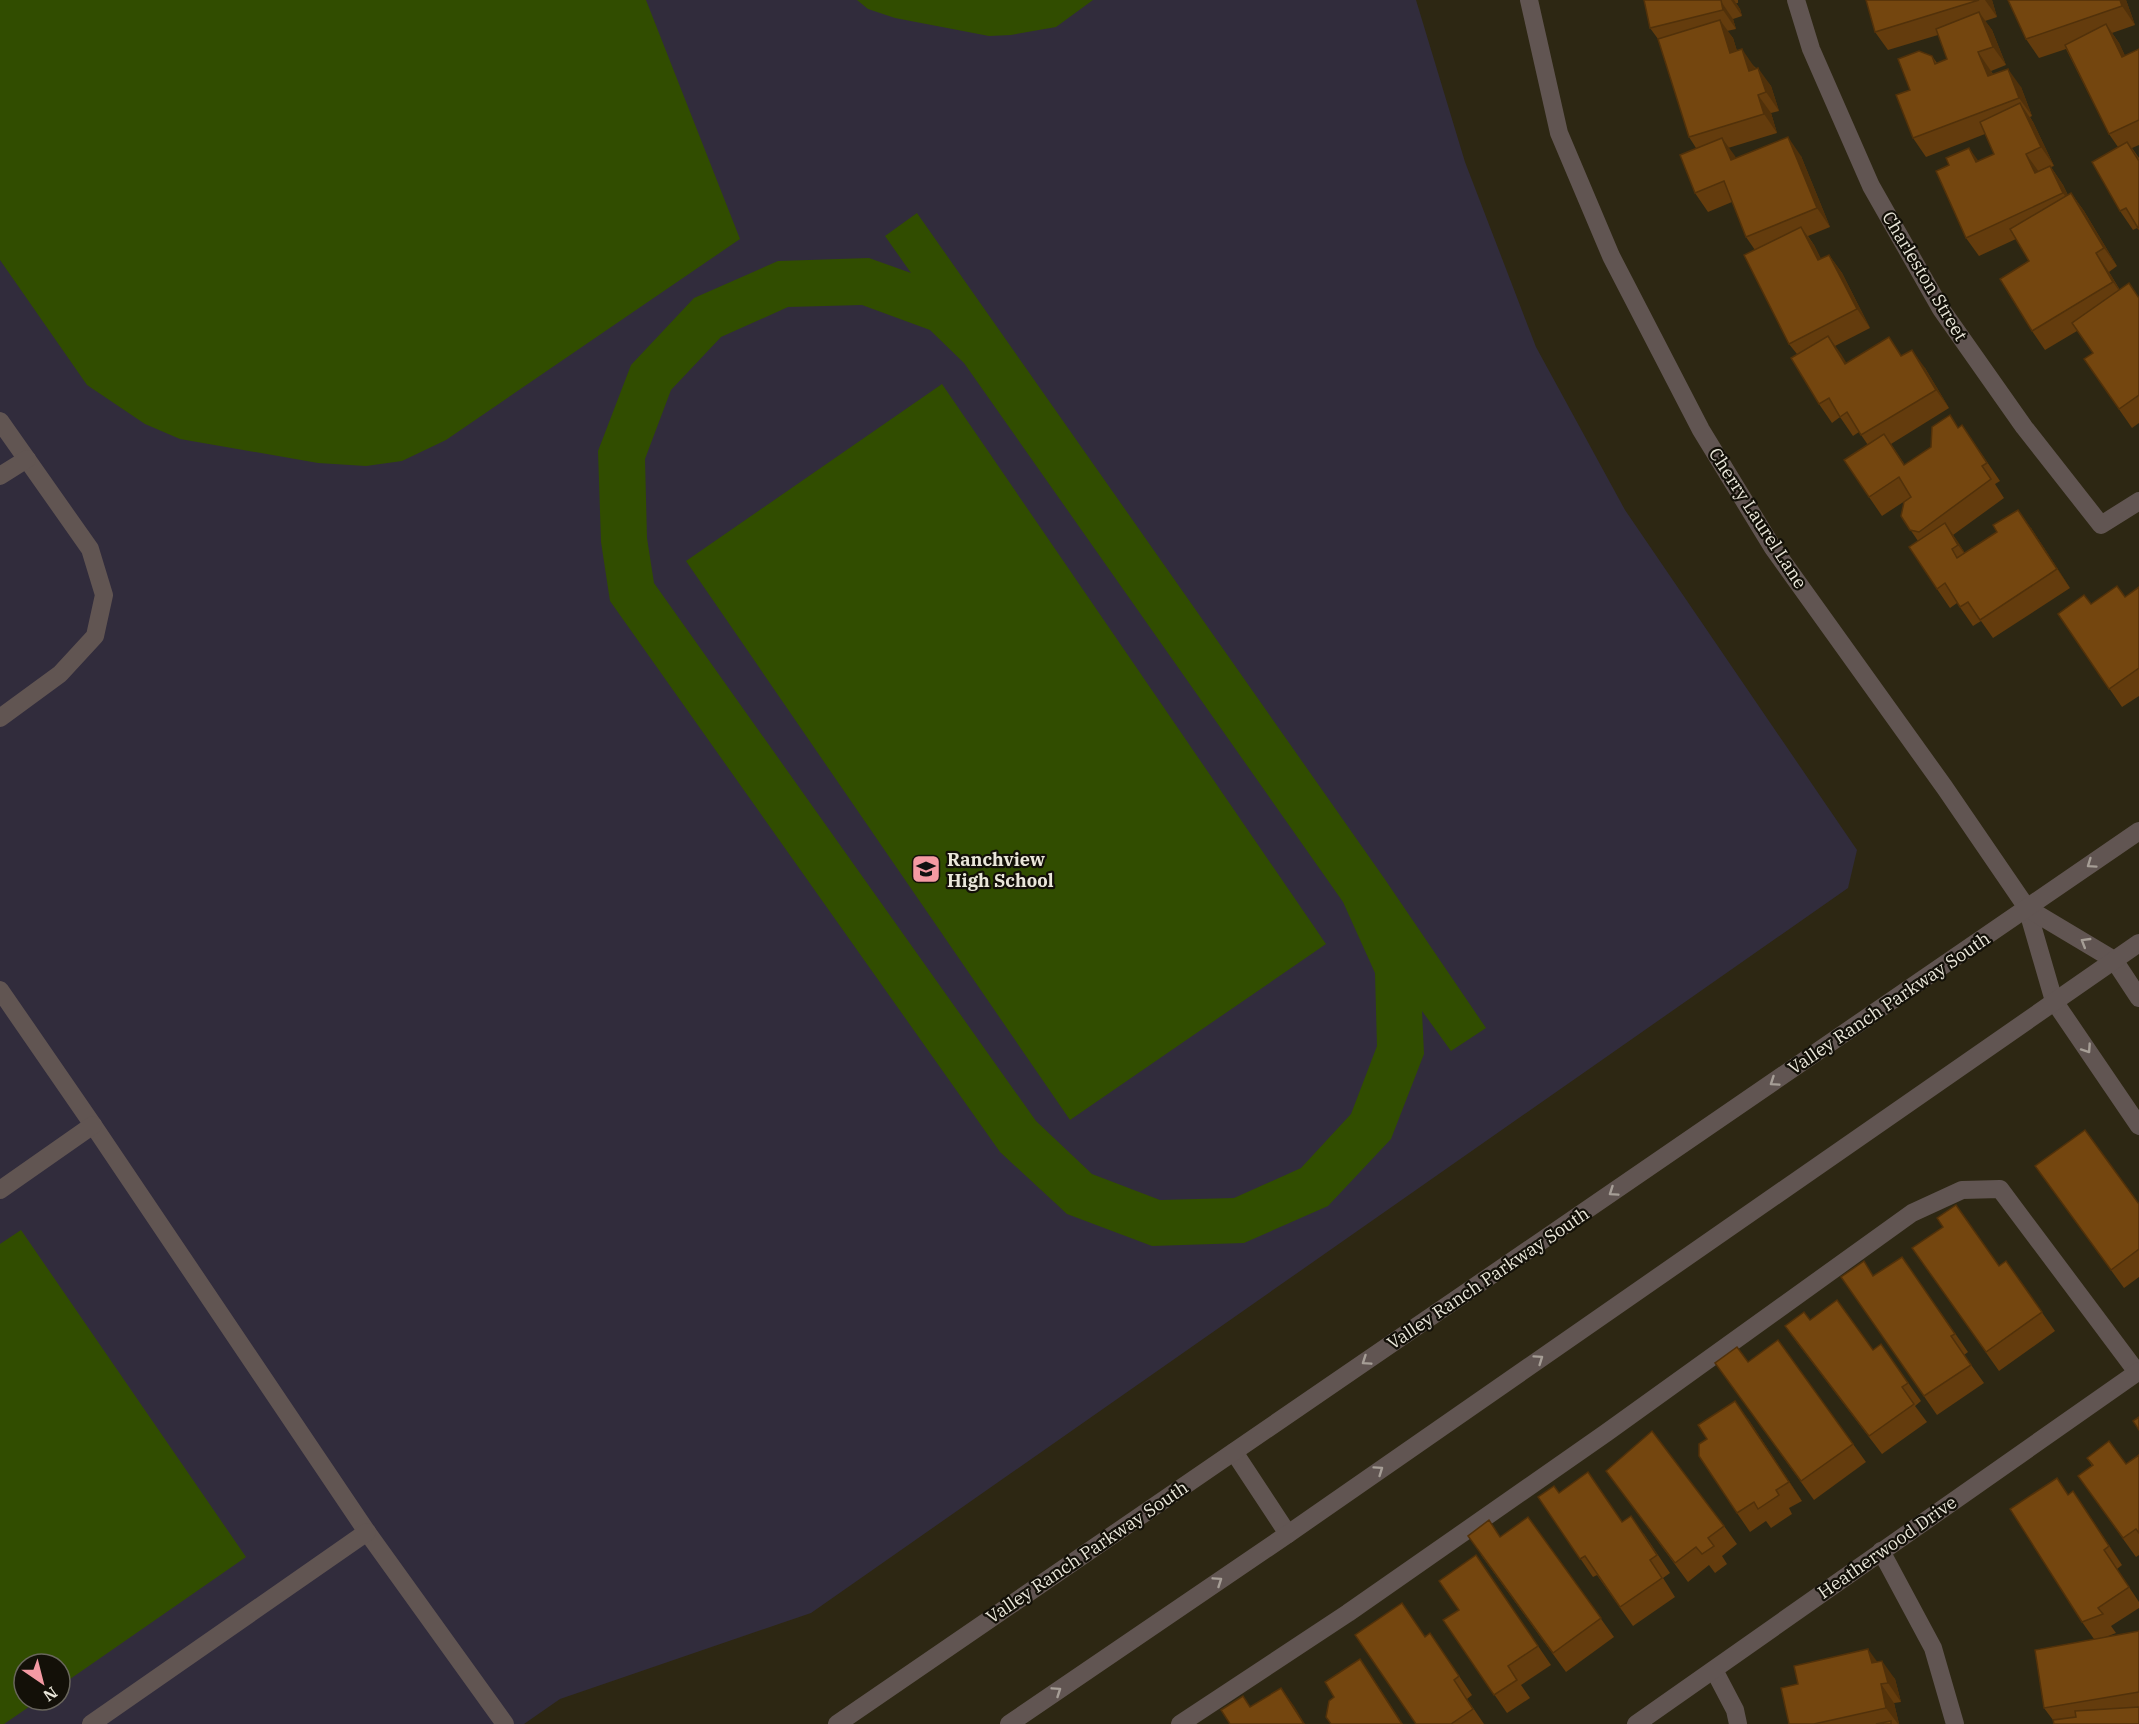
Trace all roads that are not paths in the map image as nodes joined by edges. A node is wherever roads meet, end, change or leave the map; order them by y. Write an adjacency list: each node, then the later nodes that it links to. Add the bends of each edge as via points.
1 (1529, 0): 9 (street, Cherry Laurel Lane, via 1558,133 1611,256 1701,430 1773,548)
2 (1796, 0): 6 (street, Charleston Street, via 1811,49 1871,186 1941,309 2024,427 2101,525)
3 (0, 421): 4 (street)
4 (27, 459): 5 (street); 7 (street, via 90,549 104,595 94,636 60,674)
5 (0, 476)
6 (2139, 501)
7 (0, 718)
8 (2139, 831): 9 (street, Valley Ranch Parkway South, one-way to 9)
9 (2027, 908): 11 (street, one-way to 9); 14 (street, Cherry Laurel Lane); 19 (street, Valley Ranch Parkway South, one-way to 19)
10 (2139, 943): 11 (street)
11 (2114, 960): 13 (street); 14 (street)
12 (0, 990): 15 (street)
13 (2139, 998)
14 (2054, 1001): 16 (street, Cherry Laurel Lane, one-way to 16); 21 (street, one-way to 14)
15 (93, 1125): 17 (street); 20 (street)
16 (2139, 1126)
17 (0, 1190)
18 (2138, 1372): 22 (street, Heatherwood Drive); 28 (street, via 2000,1189 1962,1190 1912,1213 1596,1440 1348,1613)
19 (1234, 1452): 21 (street); 26 (street, Valley Ranch Parkway South)
20 (367, 1532): 24 (street); 25 (street)
21 (1288, 1534): 27 (street, one-way to 21)
22 (1881, 1551): 23 (street, Heatherwood Drive); 31 (street, via 1933,1648)
23 (1714, 1670): 29 (street, Heatherwood Drive); 30 (street)
24 (91, 1724)
25 (505, 1724)
26 (837, 1724)
27 (1009, 1724)
28 (1180, 1724)
29 (1636, 1724)
30 (1738, 1724)
31 (1955, 1724)

